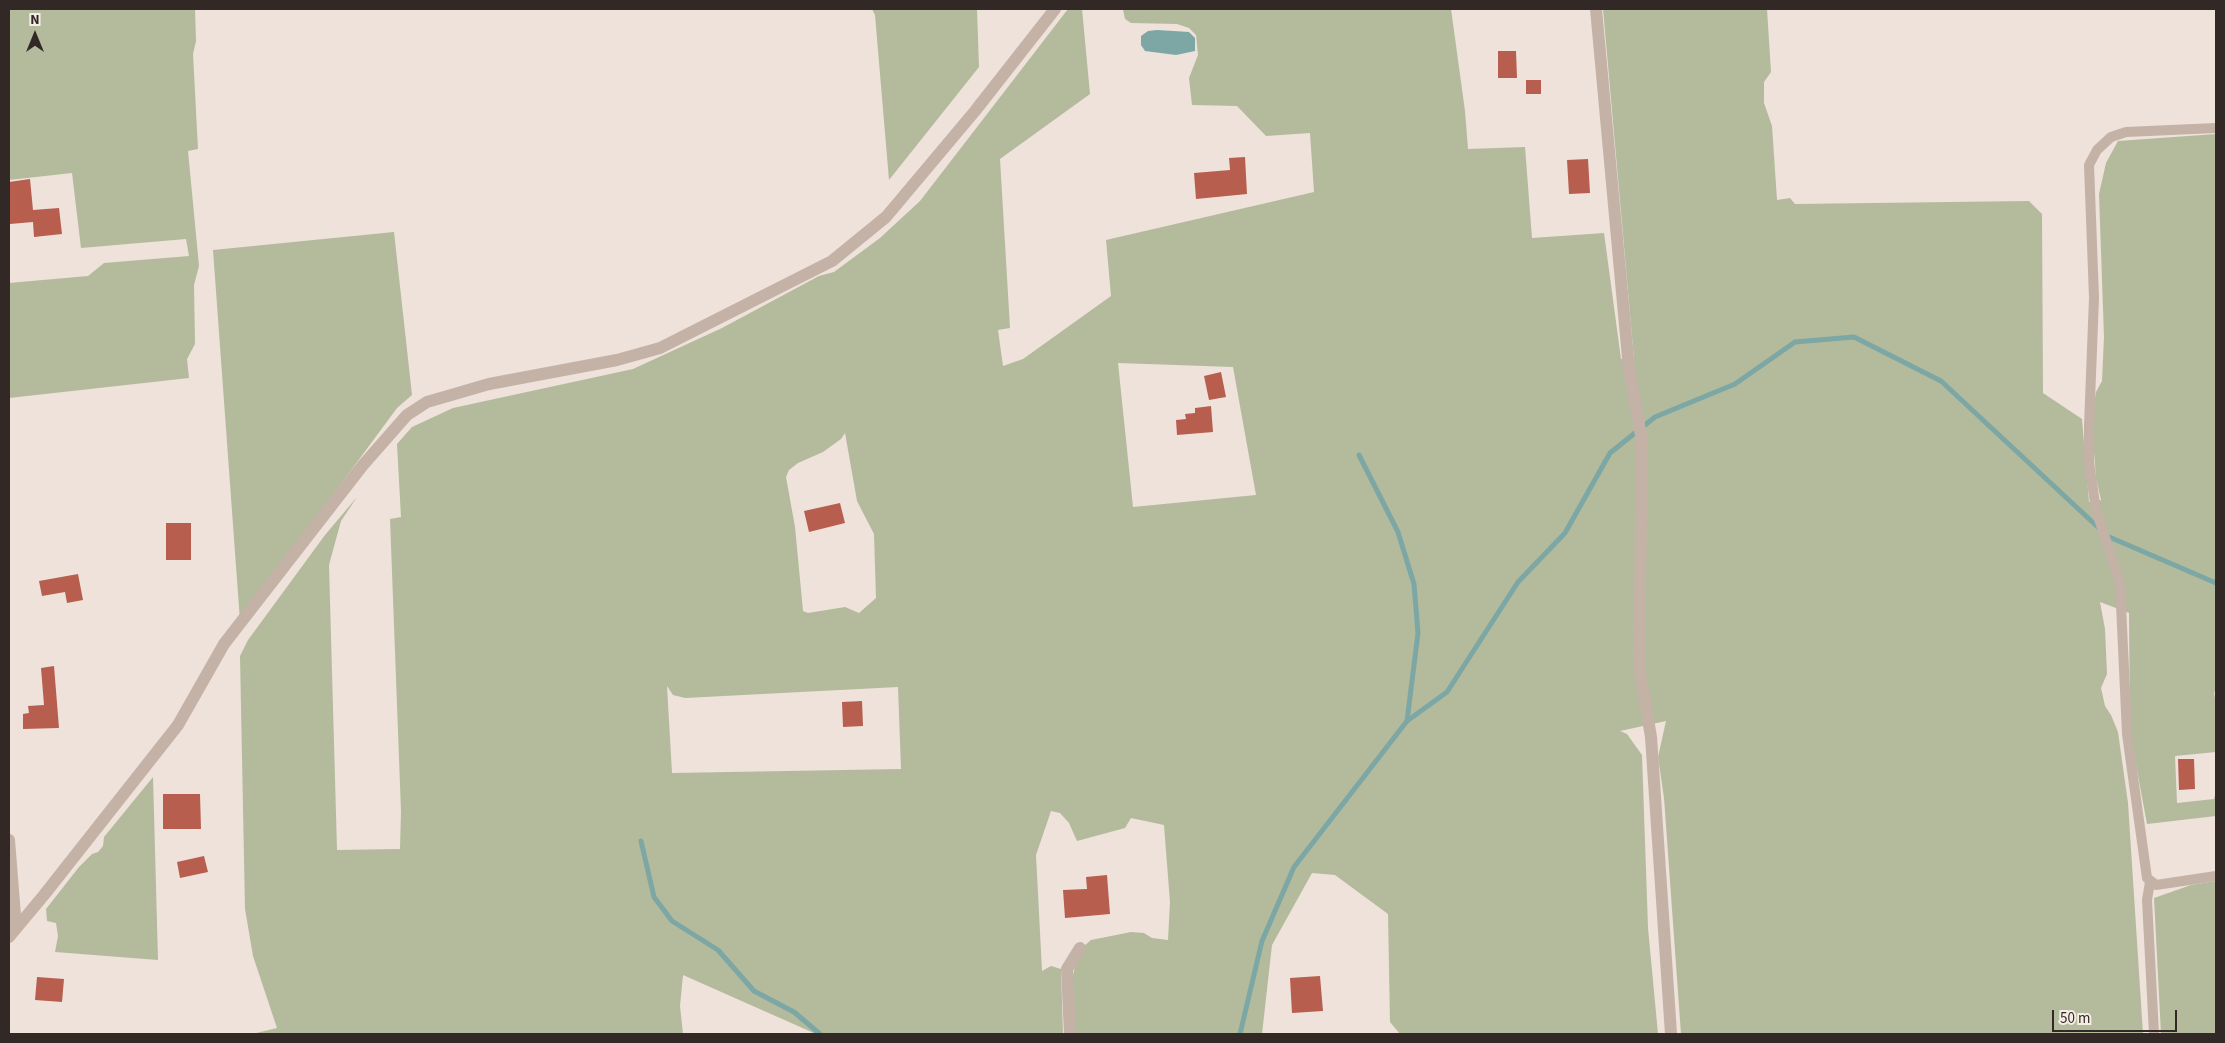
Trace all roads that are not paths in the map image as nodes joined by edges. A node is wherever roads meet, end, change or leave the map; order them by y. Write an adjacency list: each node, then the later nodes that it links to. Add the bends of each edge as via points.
1 (1055, 9): 7 (street, via 886,218 832,261 660,348 617,360 489,384 427,402 407,416 364,465 224,644 178,725)
2 (1596, 9): 10 (street, via 1630,370 1642,441 1639,666 1651,737)
3 (2216, 128): 6 (lane, via 2126,132 2111,137 2097,150 2089,165 2094,298 2089,462 2096,510 2120,583 2127,734)
4 (9, 840): 7 (street)
5 (2216, 876): 6 (lane, via 2156,885)
6 (2150, 882): 11 (lane, via 2147,900)
7 (12, 932)
8 (1080, 948): 9 (street, via 1067,968)
9 (1070, 1034)
10 (1672, 1034)
11 (2154, 1034)

